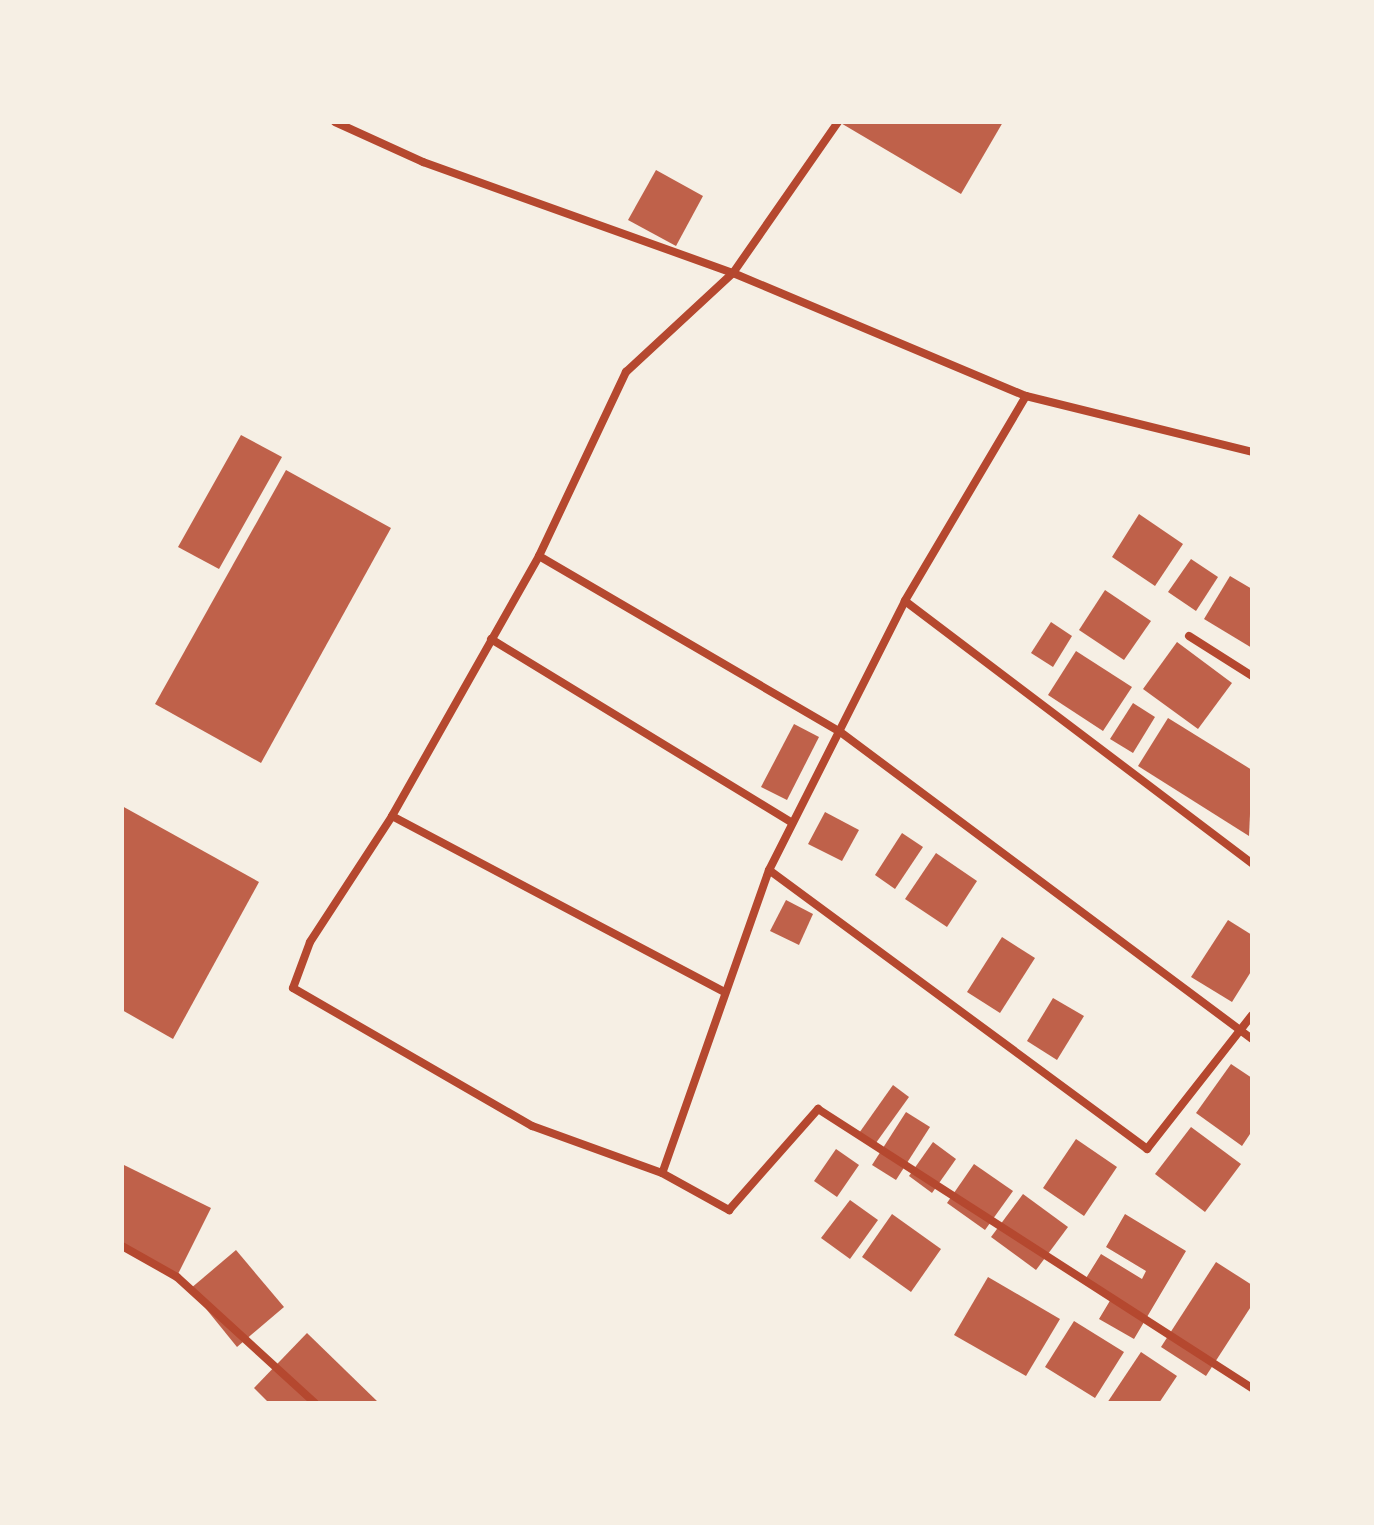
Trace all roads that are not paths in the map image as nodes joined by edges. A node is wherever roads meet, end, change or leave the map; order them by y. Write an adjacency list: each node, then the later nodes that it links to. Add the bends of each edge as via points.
1 (335, 122): 3 (street, via 423,162)
2 (838, 122): 3 (street)
3 (733, 273): 4 (street); 6 (street, via 626,372)
4 (1026, 396): 5 (street); 7 (street)
5 (1252, 452)
6 (539, 556): 9 (street); 11 (street)
7 (905, 601): 11 (street); 14 (street)
8 (1189, 636): 10 (street)
9 (491, 639): 12 (street); 13 (street)
10 (1252, 676)
11 (839, 731): 13 (street); 18 (street)
12 (392, 816): 16 (street); 20 (street, via 310,942 293,988 532,1126)
13 (792, 823): 15 (street)
14 (1252, 863)
15 (769, 870): 16 (street); 18 (street, via 1147,1149)
16 (725, 992): 20 (street)
17 (1252, 1015): 18 (street)
18 (1242, 1032): 19 (street)
19 (1252, 1039)
20 (662, 1173): 22 (street, via 729,1210 818,1109)
21 (122, 1246): 23 (street, via 177,1277)
22 (1252, 1388)
23 (315, 1403)

